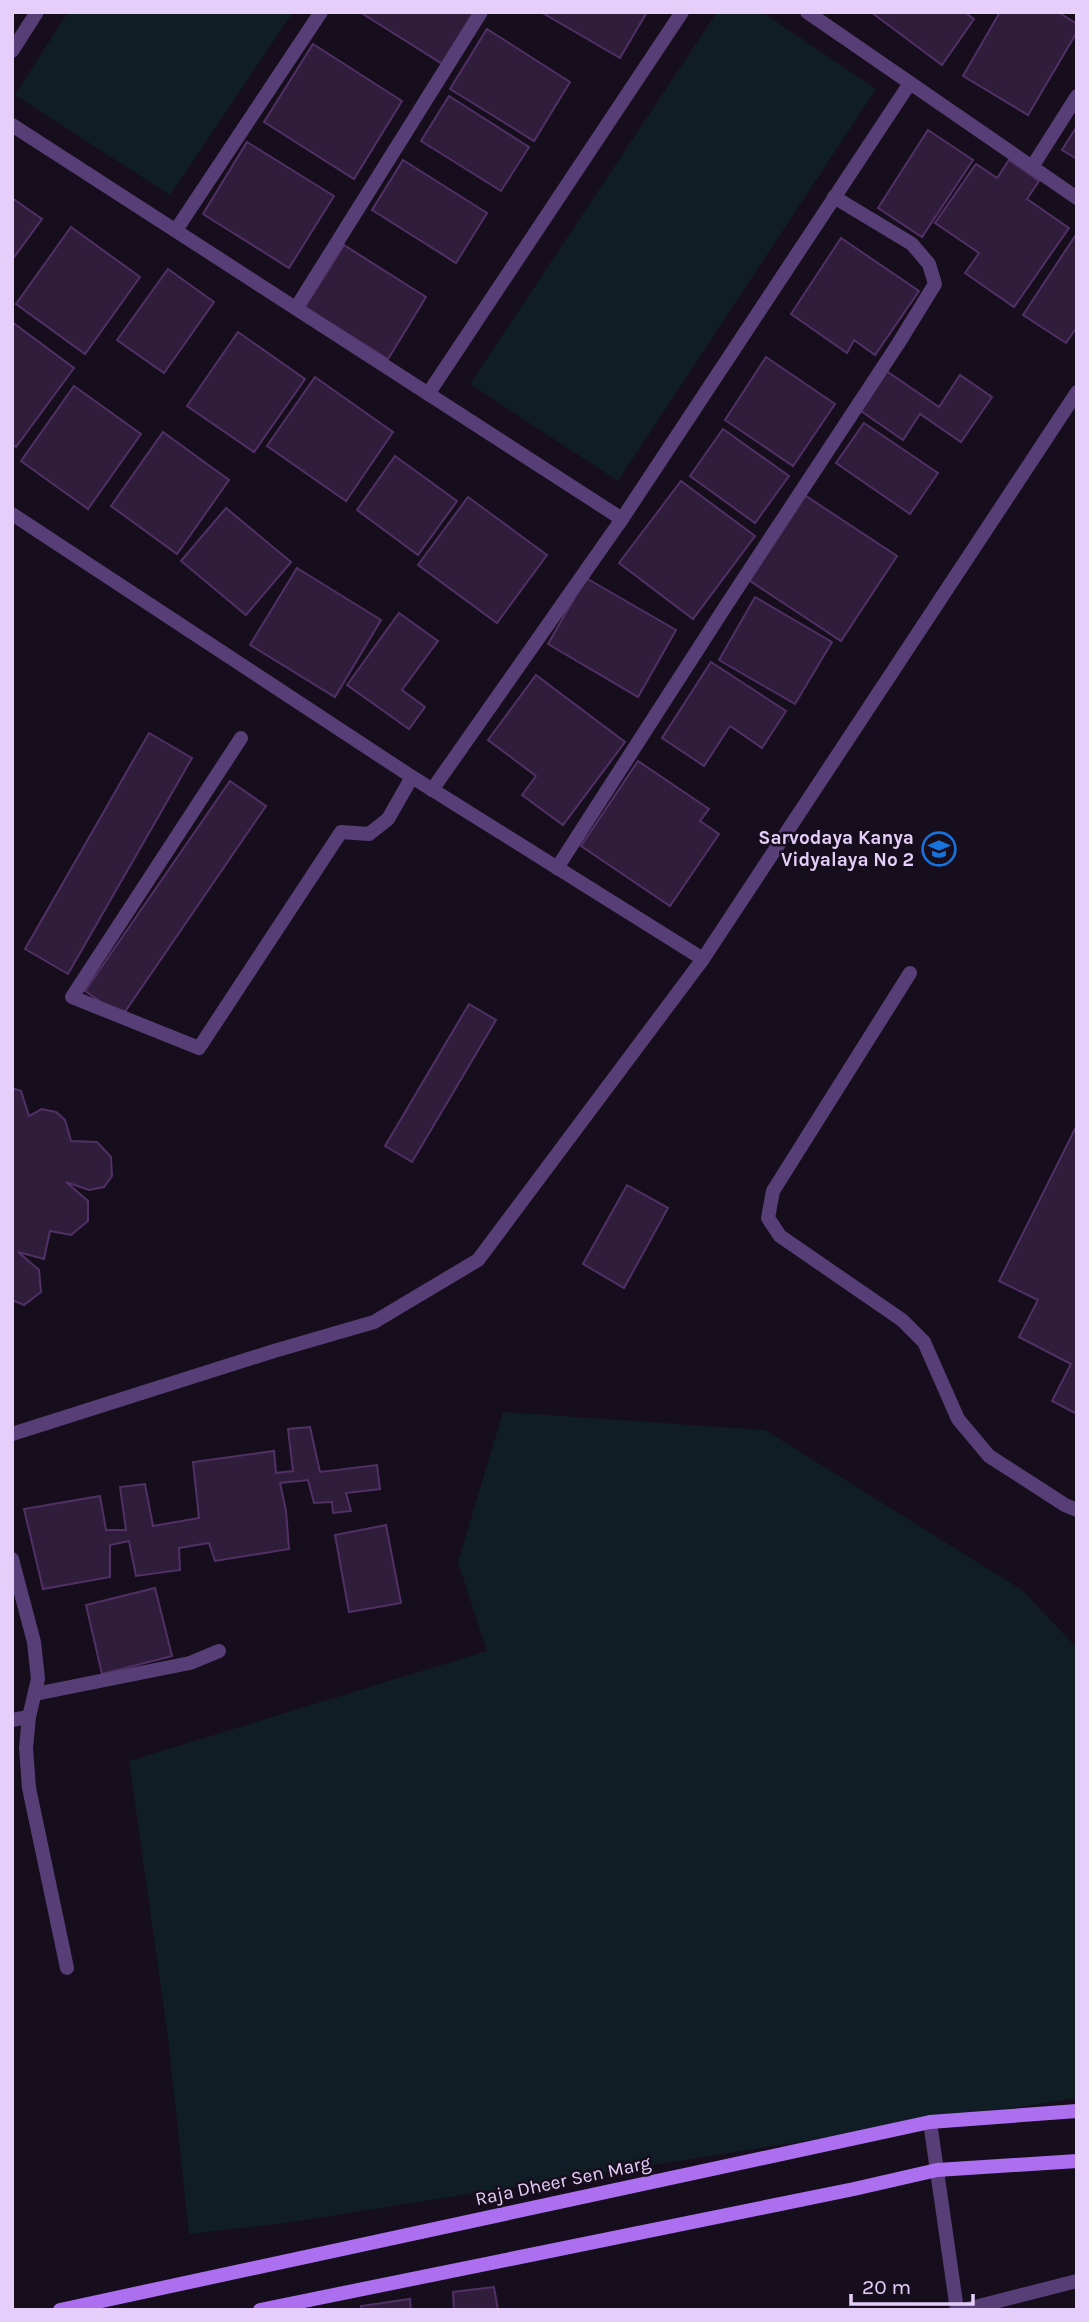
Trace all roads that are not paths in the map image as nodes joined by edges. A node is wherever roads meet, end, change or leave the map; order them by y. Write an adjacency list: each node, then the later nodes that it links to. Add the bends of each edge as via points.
1 (37, 12): 6 (street)
2 (321, 12): 13 (street)
3 (481, 12): 14 (street)
4 (682, 12): 16 (street)
5 (807, 12): 7 (street)
6 (12, 51)
7 (910, 83): 10 (street); 11 (street)
8 (1077, 96): 10 (street)
9 (12, 125): 13 (street)
10 (1032, 167): 12 (street)
11 (834, 197): 18 (street); 22 (street, via 912,244 929,264 935,284)
12 (1077, 198)
13 (176, 230): 14 (street)
14 (296, 308): 16 (street)
15 (1077, 392): 23 (street)
16 (428, 394): 18 (street)
17 (12, 514): 20 (street)
18 (622, 519): 21 (street)
19 (241, 738): 20 (street, via 72,997 199,1048 341,832 369,834 388,819)
20 (412, 777): 21 (street)
21 (432, 790): 22 (street)
22 (557, 867): 23 (street)
23 (703, 959): 25 (street, via 478,1260 374,1322)
24 (910, 973): 26 (street, via 773,1191 768,1218 780,1236 902,1320 924,1342 958,1419 989,1457)
25 (12, 1434)
26 (1077, 1510)
27 (12, 1559): 29 (street, via 34,1642)
28 (219, 1651): 29 (street, via 190,1663)
29 (35, 1694): 30 (street)
30 (29, 1717): 31 (street); 32 (street, via 29,1788)
31 (12, 1720)
32 (67, 1968)
33 (1077, 2111): 34 (street, Raja Dheer Sen Marg)
34 (930, 2122): 36 (street); 38 (street, Raja Dheer Sen Marg)
35 (1077, 2161): 36 (street)
36 (937, 2170): 39 (street); 40 (street)
37 (1077, 2281): 41 (street)
38 (60, 2310)
39 (260, 2310)
40 (957, 2310)
41 (963, 2310)

